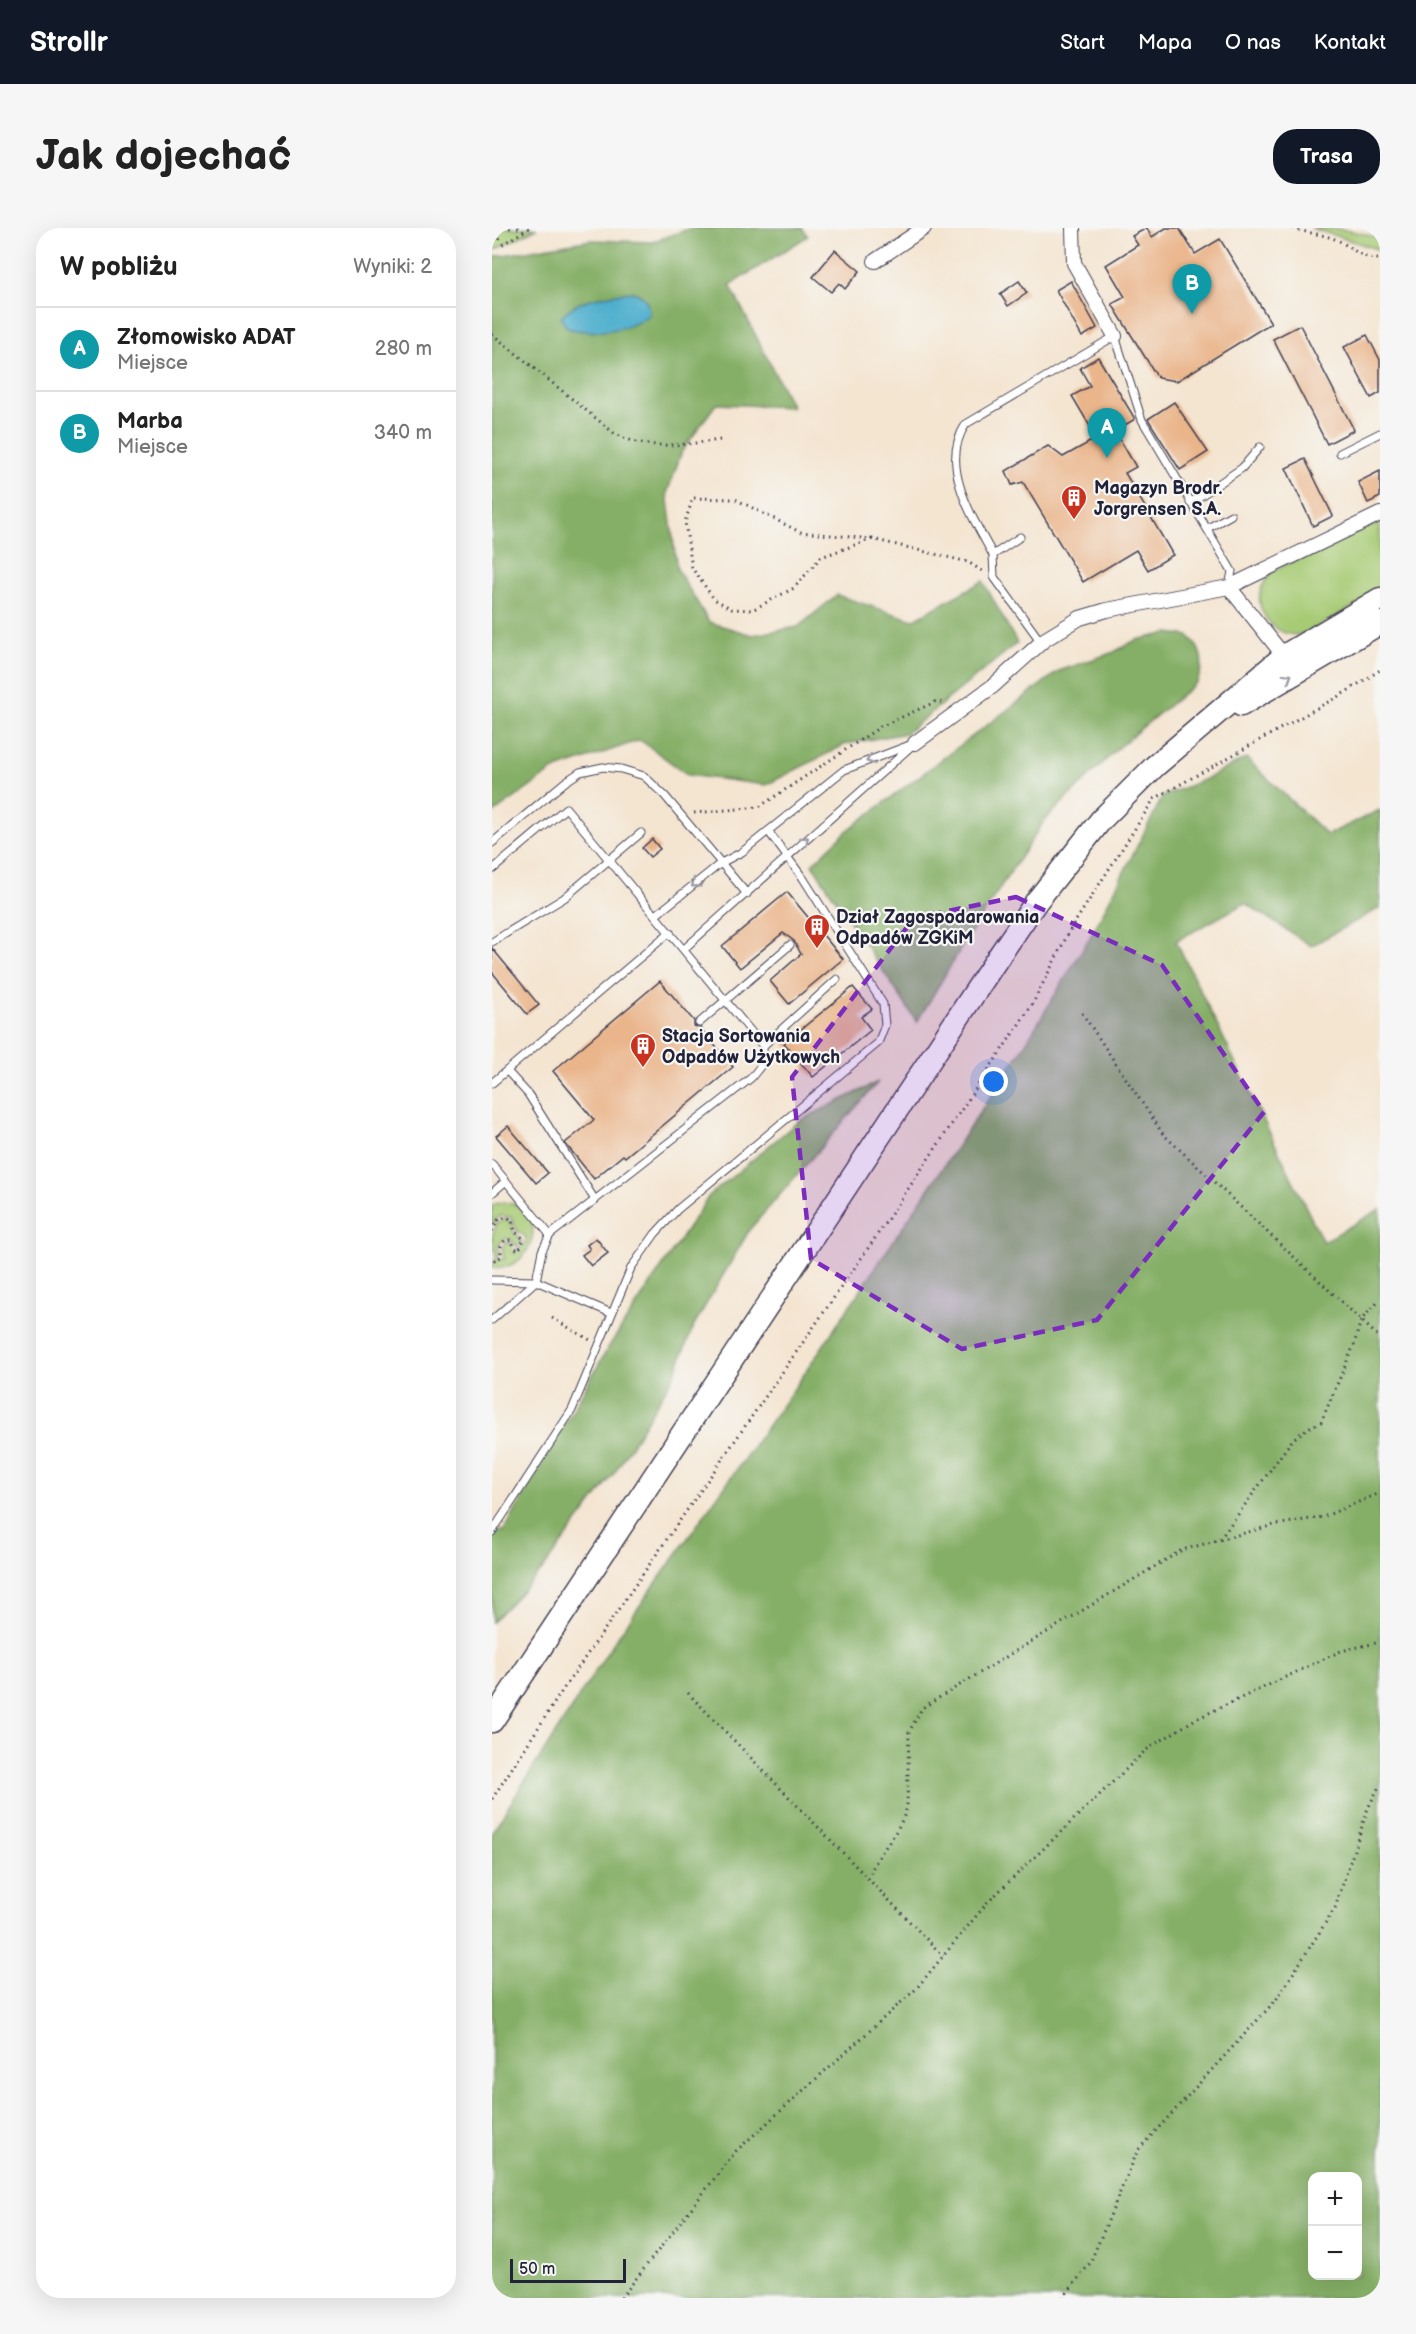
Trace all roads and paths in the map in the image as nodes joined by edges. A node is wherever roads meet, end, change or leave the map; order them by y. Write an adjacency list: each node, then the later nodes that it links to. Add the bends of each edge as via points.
1 (493, 228): 4 (path, via 504,244)
2 (503, 228): 3 (path)
3 (517, 228)
4 (529, 228)
5 (924, 228): 9 (street)
6 (1073, 228): 11 (street, via 1074,263)
7 (1293, 228): 8 (path, via 1340,241 1369,259)
8 (1380, 259)
9 (875, 261)
10 (492, 334): 13 (path, via 614,434 630,442 657,447)
11 (1115, 336): 16 (lane, via 1142,420); 22 (lane, via 966,423 958,435 957,463 965,505)
12 (1380, 433): 15 (lane)
13 (721, 440)
14 (1260, 447): 16 (lane, via 1242,468)
15 (1340, 453)
16 (1190, 503): 19 (lane)
17 (1380, 514): 24 (street)
18 (1231, 515): 19 (lane)
19 (1208, 528): 24 (lane, via 1232,571)
20 (1020, 537): 22 (lane)
21 (872, 539): 21 (path, via 800,532 735,499 693,498 685,522 692,568 714,599 732,609 752,610 794,588 821,557); 23 (path, via 968,562)
22 (993, 555): 23 (lane)
23 (994, 578): 27 (lane)
24 (1228, 587): 27 (street, via 1107,610 1080,618); 28 (street)
25 (1380, 600): 28 (main road)
26 (1380, 623): 31 (main road, one-way to 26)
27 (1041, 642): 30 (street)
28 (1284, 657): 31 (main road)
29 (1380, 669): 77 (path, via 1154,800 1070,930 1032,1005)
30 (963, 708): 32 (street); 33 (path, via 935,702 880,727 759,807)
31 (1200, 727): 75 (main road, via 1101,820 1036,902)
32 (915, 743): 34 (lane, one-way to 34, via 844,770); 37 (lane, one-way to 32)
33 (680, 814): 36 (lane, via 644,776 603,767 580,772 565,782); 39 (lane)
34 (768, 831): 37 (lane); 39 (lane)
35 (641, 833): 38 (lane)
36 (492, 843)
37 (788, 856): 41 (lane); 64 (lane, via 883,1004 885,1025 878,1043 678,1209 631,1268)
38 (609, 860): 40 (lane, via 566,808); 42 (lane); 44 (lane, via 564,898)
39 (721, 863): 41 (lane); 42 (lane, one-way to 42)
40 (492, 870)
41 (747, 894): 46 (lane)
42 (656, 915): 43 (lane)
43 (670, 932): 46 (lane); 52 (lane)
44 (492, 942)
45 (790, 945): 48 (lane)
46 (684, 949): 48 (lane)
47 (837, 980): 51 (lane)
48 (726, 1000): 50 (lane); 51 (lane)
49 (1082, 1014): 67 (path, via 1163,1134)
50 (699, 1023)
51 (763, 1046): 57 (lane, via 762,1063 752,1078)
52 (507, 1071): 53 (lane); 57 (lane, via 528,1094)
53 (492, 1083)
54 (492, 1164): 55 (lane)
55 (507, 1181): 56 (lane); 59 (lane)
56 (492, 1193)
57 (595, 1200): 59 (lane)
58 (492, 1231): 60 (path, via 499,1219 507,1217 524,1239 519,1250 511,1240 505,1240 501,1257)
59 (550, 1235): 62 (lane)
60 (492, 1257)
61 (492, 1280): 62 (lane)
62 (536, 1281): 64 (lane); 66 (lane)
63 (1380, 1300): 67 (path)
64 (611, 1313): 69 (lane)
65 (552, 1318): 69 (path)
66 (492, 1320)
67 (1361, 1320): 68 (path); 72 (path, via 1342,1378 1321,1422 1293,1438)
68 (1380, 1338)
69 (600, 1344): 71 (lane, via 556,1438)
70 (1380, 1493): 72 (path, via 1323,1517)
71 (492, 1532)
72 (1219, 1540): 78 (path, via 1182,1550 922,1708 909,1732 904,1818)
73 (1380, 1642): 79 (path, via 1341,1651 1194,1720 1146,1750 987,1904)
74 (688, 1694): 78 (path)
75 (492, 1721)
76 (1380, 1785): 81 (path, via 1368,1808 1335,1908 1276,2000 1138,2150 1090,2263)
77 (492, 1799)
78 (868, 1879): 79 (path)
79 (943, 1956): 80 (path, via 916,1989 736,2151)
80 (621, 2298)
81 (1063, 2298)

